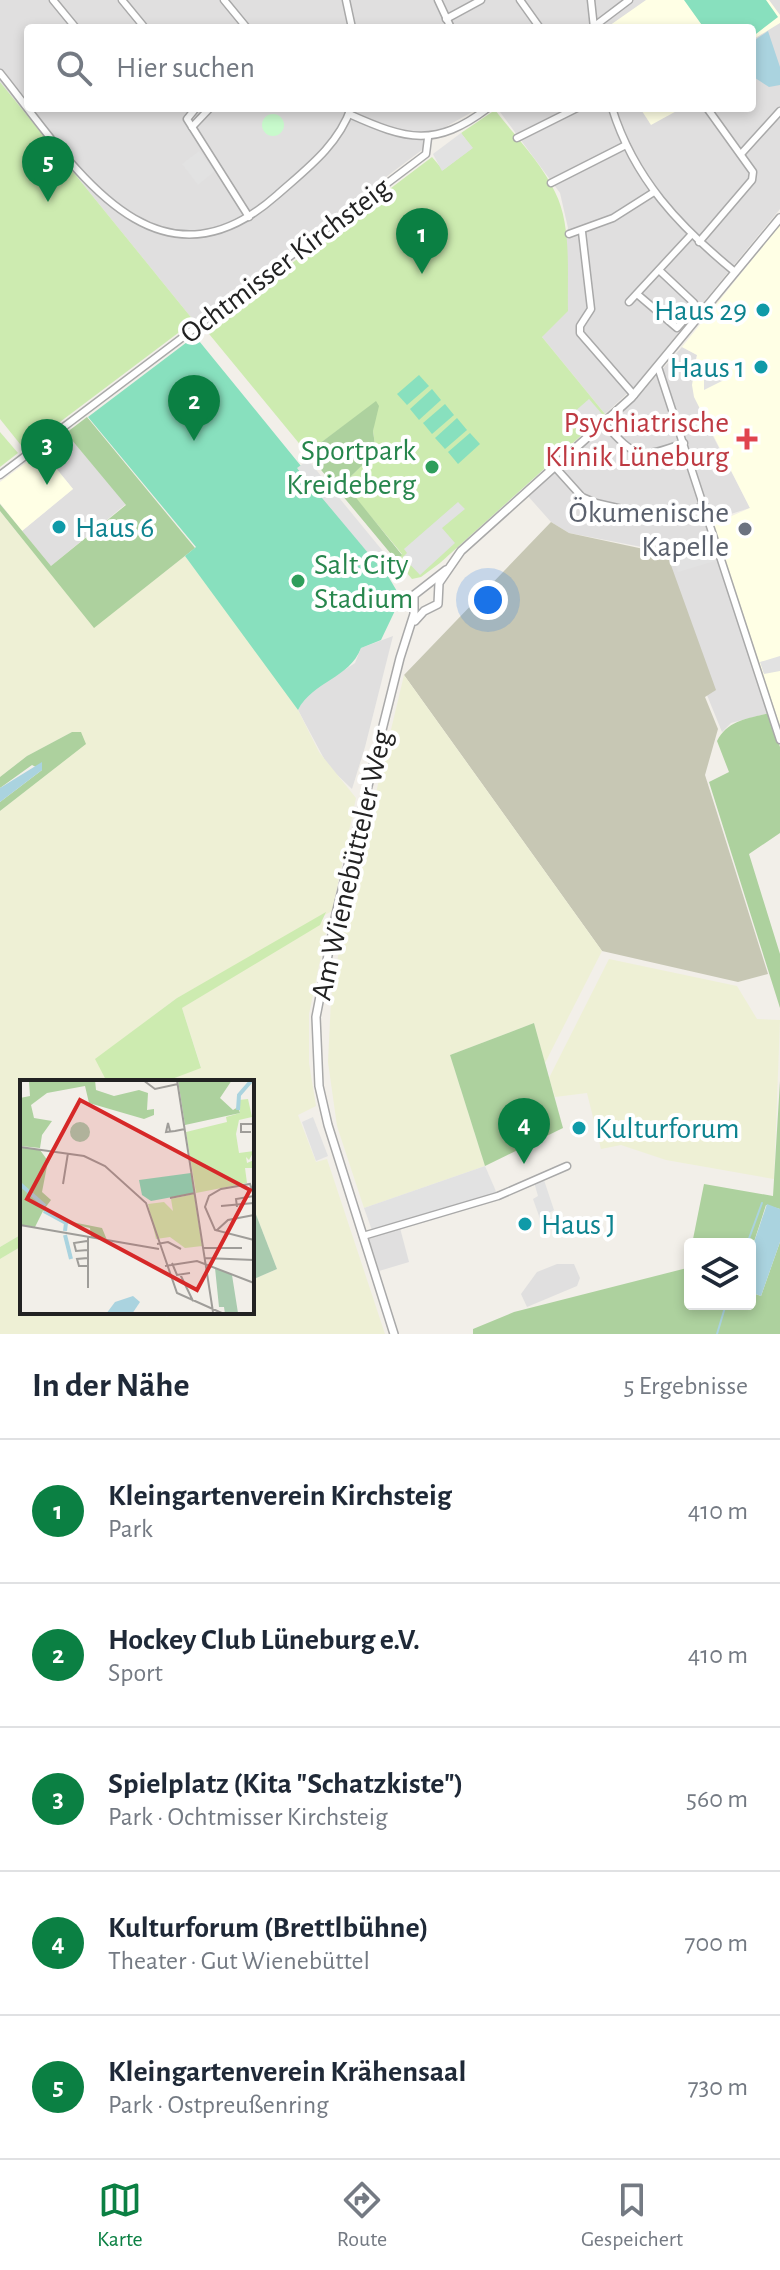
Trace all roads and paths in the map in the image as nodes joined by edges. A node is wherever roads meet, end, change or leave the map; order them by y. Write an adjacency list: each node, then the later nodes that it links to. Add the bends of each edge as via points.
1 (53, 0): 13 (street)
2 (122, 0): 14 (street)
3 (224, 0): 15 (street)
4 (346, 0): 16 (street)
5 (438, 0): 12 (street)
6 (481, 0): 12 (street)
7 (520, 0): 18 (street)
8 (591, 0): 10 (street)
9 (629, 0): 11 (street)
10 (592, 11): 11 (street); 19 (street)
11 (608, 16): 20 (street)
12 (446, 19): 17 (street)
13 (73, 24)
14 (141, 24)
15 (244, 24)
16 (351, 24)
17 (449, 24)
18 (537, 24)
19 (593, 24)
20 (598, 24)
21 (0, 73): 22 (street)
22 (24, 103)
23 (780, 111): 37 (street)
24 (31, 112): 40 (street, via 87,181 127,216 181,234 215,231)
25 (192, 112): 33 (street, via 187,117)
26 (206, 112): 33 (street)
27 (349, 112): 40 (street, via 331,145)
28 (353, 112): 34 (street)
29 (482, 112): 34 (street)
30 (569, 112): 35 (street)
31 (614, 112): 36 (street)
32 (710, 112): 37 (street)
33 (192, 127): 40 (street)
34 (428, 138): 55 (street, Ochtmisser Kirchsteig, via 426,154)
35 (517, 138)
36 (626, 145): 38 (street); 39 (street)
37 (741, 154): 45 (street, via 753,172 752,180)
38 (551, 183)
39 (654, 192): 42 (street); 44 (street)
40 (249, 217)
41 (780, 218): 47 (street, Am Wienebütteler Weg)
42 (582, 232): 43 (street); 51 (street, via 591,309 580,333)
43 (569, 234)
44 (691, 235): 45 (street); 46 (street)
45 (699, 242): 47 (street)
46 (659, 270): 48 (street); 48 (street, via 694,303 677,328)
47 (735, 272): 50 (street, Am Wienebütteler Weg)
48 (637, 294): 49 (street)
49 (629, 302)
50 (658, 367): 51 (street, Am Wienebütteler Weg); 53 (street)
51 (634, 395): 52 (street, Am Wienebütteler Weg)
52 (604, 423): 53 (street, via 634,453 647,455); 54 (street, Am Wienebütteler Weg)
53 (684, 443): 56 (street)
54 (555, 467): 56 (street, via 582,497 596,503 662,518); 57 (street, Am Wienebütteler Weg)
55 (0, 475)
56 (705, 506): 63 (street)
57 (446, 570): 58 (street, Am Wienebütteler Weg); 59 (street, Am Wienebütteler Weg)
58 (428, 586): 59 (street); 60 (street, Am Wienebütteler Weg, via 416,591)
59 (436, 591): 61 (street, Am Wienebütteler Weg, via 438,604)
60 (416, 606): 61 (street); 62 (street, Am Wienebütteler Weg)
61 (424, 611): 62 (street, Am Wienebütteler Weg)
62 (411, 627): 65 (street, Am Wienebütteler Weg, via 336,914 316,1017 323,1107)
63 (780, 740)
64 (567, 1166): 65 (street, via 498,1196)
65 (363, 1236): 66 (street, Am Wienebütteler Weg)
66 (394, 1334)

